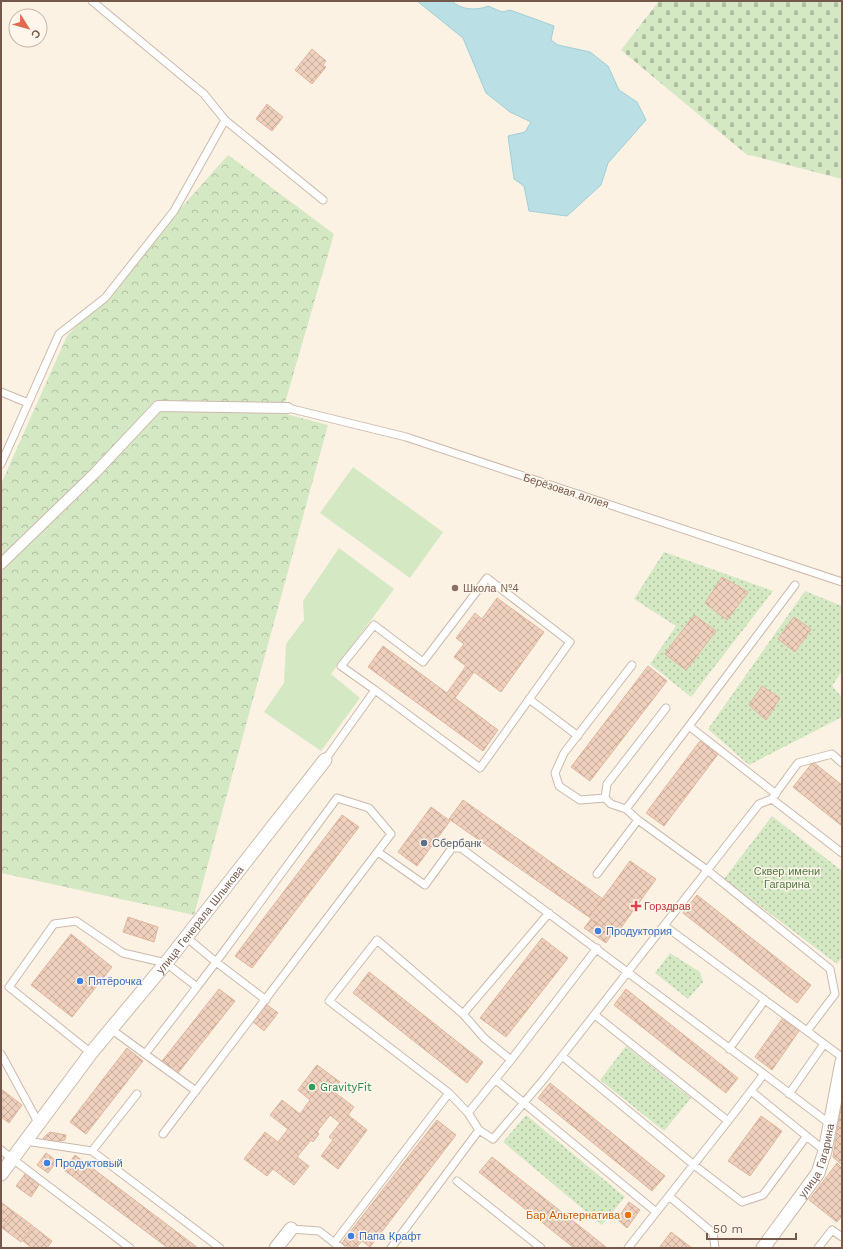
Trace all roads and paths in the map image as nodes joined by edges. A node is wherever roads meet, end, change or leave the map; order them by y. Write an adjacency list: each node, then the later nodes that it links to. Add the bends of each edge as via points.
1 (92, 1): 2 (lane, via 204,94)
2 (225, 120): 3 (lane); 5 (lane, via 169,217 105,298 59,334)
3 (323, 200)
4 (1, 392): 5 (lane)
5 (28, 403): 7 (lane)
6 (288, 408): 8 (street, via 158,406 95,473); 9 (lane, Берёзовая аллея, via 406,438)
7 (1, 464)
8 (1, 564)
9 (842, 582)
10 (795, 585): 15 (lane)
11 (632, 665): 16 (lane)
12 (375, 690): 13 (lane, via 480,768); 13 (lane, via 341,666 374,624 423,662 487,578 570,642); 17 (lane)
13 (529, 699): 16 (lane)
14 (666, 708): 20 (lane, via 607,784)
15 (689, 726): 19 (lane); 21 (lane)
16 (578, 736): 20 (lane, via 564,753 555,773 559,786 580,800)
17 (325, 760): 29 (street, улица Генерала Шлыкова)
18 (842, 763): 19 (lane, via 832,754 798,763)
19 (774, 796): 24 (lane); 25 (lane, via 759,804)
20 (605, 798): 21 (lane, via 611,804)
21 (626, 809): 22 (lane)
22 (638, 820): 25 (lane); 26 (lane)
23 (378, 852): 27 (lane, via 425,885 452,848 461,848); 31 (lane, via 391,834 369,808 337,798); 35 (lane)
24 (842, 853)
25 (707, 870): 28 (lane); 40 (lane, via 830,969 835,994)
26 (597, 874)
27 (549, 913): 30 (lane); 37 (lane)
28 (665, 926): 33 (lane); 36 (lane)
29 (186, 937): 31 (lane); 32 (street, улица Генерала Шлыкова)
30 (597, 948): 33 (lane); 48 (lane)
31 (216, 962): 34 (lane); 35 (lane)
32 (166, 963): 34 (lane); 39 (street, улица Генерала Шлыкова); 43 (lane, via 124,953 76,921 54,924 9,987)
33 (628, 973): 38 (lane); 42 (lane)
34 (197, 987): 45 (lane)
35 (266, 1000): 52 (lane)
36 (764, 1001): 40 (lane); 42 (lane)
37 (462, 1014): 48 (lane, via 484,1038); 54 (lane, via 377,940 329,1001)
38 (594, 1015): 46 (lane); 59 (lane)
39 (111, 1029): 43 (street, улица Генерала Шлыкова); 45 (lane)
40 (807, 1031): 41 (lane)
41 (824, 1044): 47 (lane); 56 (lane)
42 (728, 1049): 50 (lane)
43 (91, 1053): 60 (street, улица Генерала Шлыкова)
44 (1, 1054): 60 (lane)
45 (145, 1054): 52 (lane)
46 (562, 1056): 57 (lane); 70 (lane)
47 (842, 1057)
48 (511, 1060): 51 (lane)
49 (842, 1062): 61 (street, улица Гагарина)
50 (764, 1074): 53 (lane); 56 (lane)
51 (496, 1080): 57 (lane); 58 (lane)
52 (196, 1091): 63 (lane)
53 (751, 1091): 59 (lane); 64 (lane)
54 (449, 1093): 58 (lane); 77 (lane)
55 (137, 1094): 67 (lane)
56 (790, 1094): 61 (lane)
57 (524, 1103): 62 (lane, via 493,1138); 74 (lane)
58 (468, 1112): 62 (lane)
59 (728, 1121): 70 (lane)
60 (39, 1124): 65 (street, улица Генерала Шлыкова)
61 (830, 1124): 68 (street, улица Гагарина)
62 (478, 1130): 82 (lane)
63 (163, 1134)
64 (806, 1137): 68 (lane); 70 (lane, via 763,1195 742,1202)
65 (26, 1141): 67 (lane); 69 (street, улица Генерала Шлыкова)
66 (1, 1150): 69 (lane)
67 (92, 1151): 79 (lane)
68 (825, 1151): 86 (street, улица Гагарина, via 818,1173)
69 (13, 1159): 71 (street, улица Генерала Шлыкова); 78 (lane)
70 (694, 1165): 73 (lane)
71 (1, 1174)
72 (457, 1181): 83 (lane)
73 (669, 1196): 74 (lane); 85 (lane, via 713,1234)
74 (656, 1212): 84 (lane)
75 (291, 1229): 77 (lane, via 319,1231); 80 (street)
76 (842, 1237): 87 (lane, via 832,1230)
77 (334, 1243): 81 (lane)
78 (130, 1248)
79 (220, 1248)
80 (276, 1248)
81 (341, 1248)
82 (391, 1248)
83 (541, 1248)
84 (628, 1248)
85 (715, 1248)
86 (763, 1248)
87 (818, 1248)

